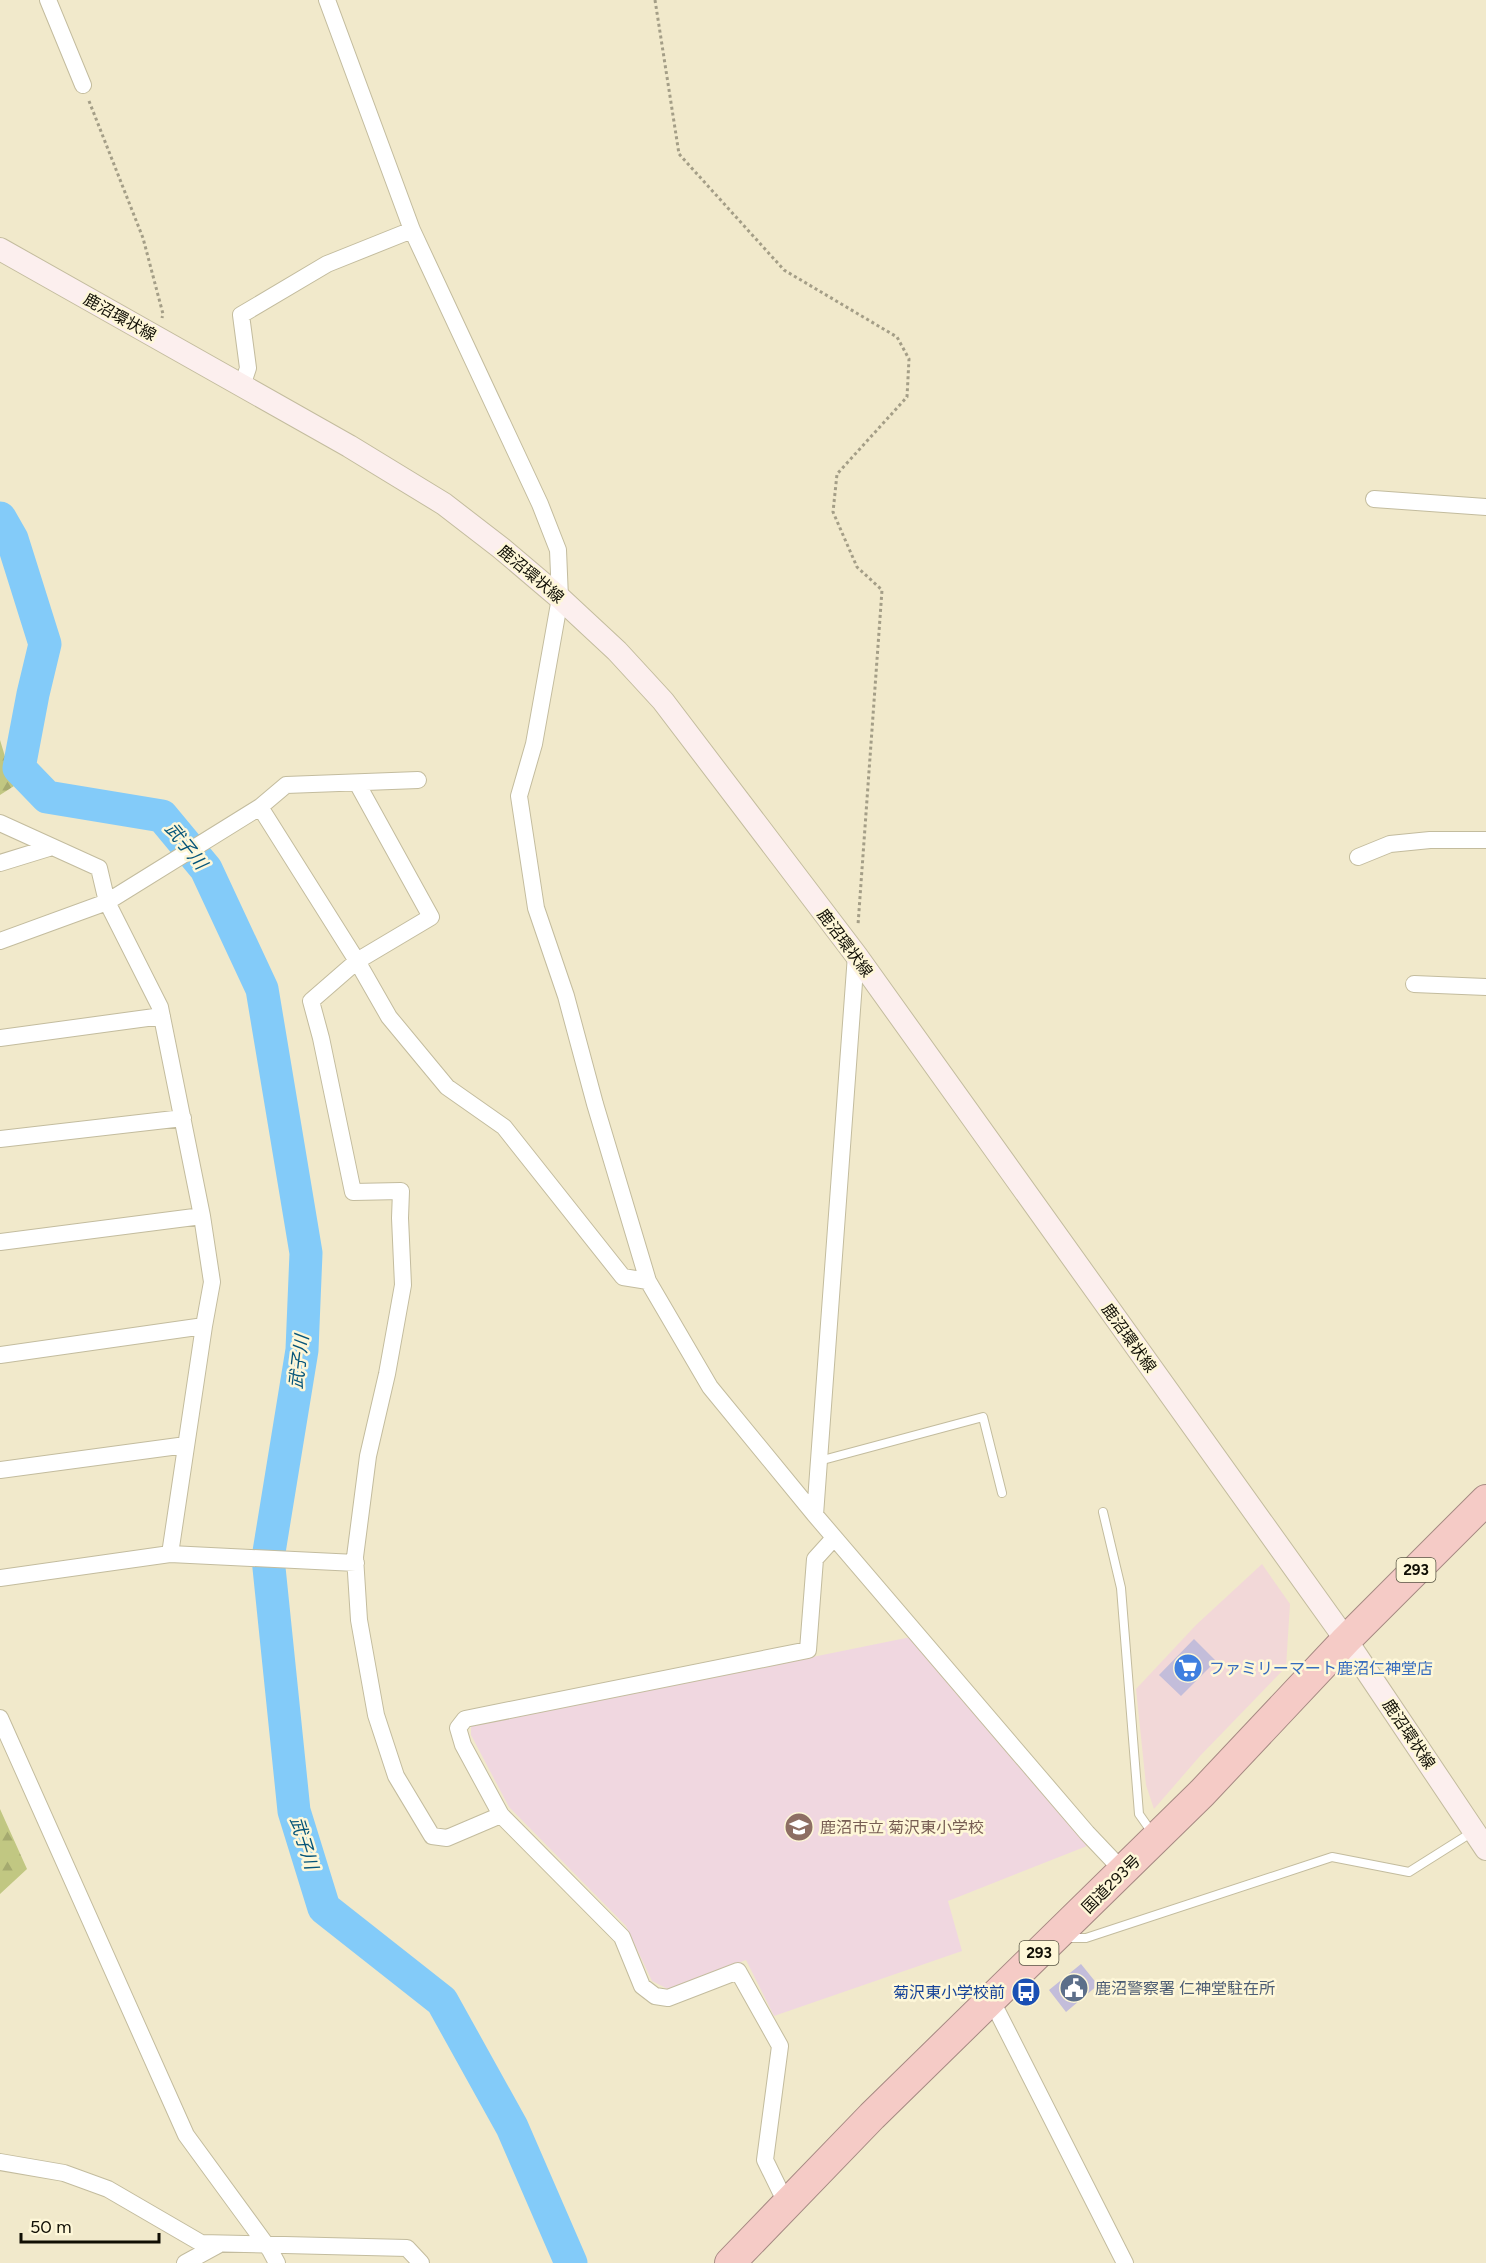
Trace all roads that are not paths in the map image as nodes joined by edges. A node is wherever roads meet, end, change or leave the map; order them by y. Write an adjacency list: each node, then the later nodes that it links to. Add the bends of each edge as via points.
1 (48, 0): 3 (street)
2 (327, 0): 4 (street)
3 (83, 85)
4 (412, 230): 6 (street, via 327,264 241,315 248,368); 9 (street, via 540,504 558,550)
5 (0, 249): 6 (main road, 鹿沼環状線)
6 (242, 386): 9 (main road, 鹿沼環状線, via 444,504)
7 (1374, 499): 8 (street)
8 (1486, 507)
9 (560, 598): 20 (main road, 鹿沼環状線, via 663,701); 30 (street, via 534,744 519,796 536,908 566,996)
10 (418, 780): 11 (street)
11 (357, 783): 12 (street, via 286,785); 21 (street, via 431,917)
12 (260, 807): 18 (street); 21 (street)
13 (0, 824): 15 (street)
14 (1486, 840): 16 (street, via 1390,844)
15 (52, 847): 17 (street); 18 (street, via 99,868)
16 (1358, 857)
17 (0, 863)
18 (107, 902): 19 (street); 24 (street)
19 (0, 941)
20 (856, 955): 34 (street); 44 (main road, 鹿沼環状線)
21 (357, 961): 30 (street, via 390,1017 447,1087 504,1127 623,1277); 42 (street, via 311,1001 353,1192 401,1191 403,1285 368,1456)
22 (1413, 984): 23 (street)
23 (1486, 987)
24 (162, 1016): 25 (street); 26 (street)
25 (0, 1038)
26 (183, 1118): 27 (street); 28 (street)
27 (0, 1139)
28 (202, 1216): 29 (street); 31 (street, via 212,1282)
29 (0, 1242)
30 (648, 1281): 39 (street, via 710,1387)
31 (204, 1326): 32 (street); 33 (street)
32 (0, 1356)
33 (186, 1445): 35 (street); 41 (street)
34 (819, 1461): 36 (lane, via 983,1417); 39 (street)
35 (0, 1470)
36 (1002, 1493)
37 (1486, 1500): 44 (highway, 国道293号 / 293)
38 (1103, 1512): 47 (lane, via 1121,1588 1139,1814)
39 (815, 1515): 40 (street)
40 (834, 1538): 46 (street, via 815,1559 808,1650 465,1719 458,1728 463,1745); 49 (street)
41 (170, 1554): 42 (street); 43 (street)
42 (356, 1563): 46 (street, via 359,1620 376,1715 396,1776 432,1836 447,1838)
43 (0, 1578)
44 (1346, 1640): 47 (highway, 国道293号 / 293); 48 (main road, 鹿沼環状線)
45 (0, 1718): 55 (street, via 186,2135)
46 (501, 1815): 53 (street, via 622,1937 642,1986 655,1996 668,1998 738,1971 780,2046 765,2160)
47 (1156, 1839): 49 (highway, 国道293号 / 293)
48 (1480, 1840): 50 (lane, via 1409,1872 1332,1857 1086,1938)
49 (1124, 1872): 50 (highway, 国道293号 / 293)
50 (1056, 1938): 51 (highway, 国道293号 / 293)
51 (990, 1999): 53 (highway, 国道293号 / 293); 60 (street)
52 (0, 2162): 54 (street, via 64,2173 108,2189 201,2243)
53 (787, 2205): 59 (highway, 国道293号 / 293)
54 (221, 2243): 55 (street); 56 (street)
55 (266, 2244): 57 (street); 58 (street, via 406,2248)
56 (185, 2263)
57 (277, 2263)
58 (421, 2263)
59 (730, 2263)
60 (1125, 2263)

